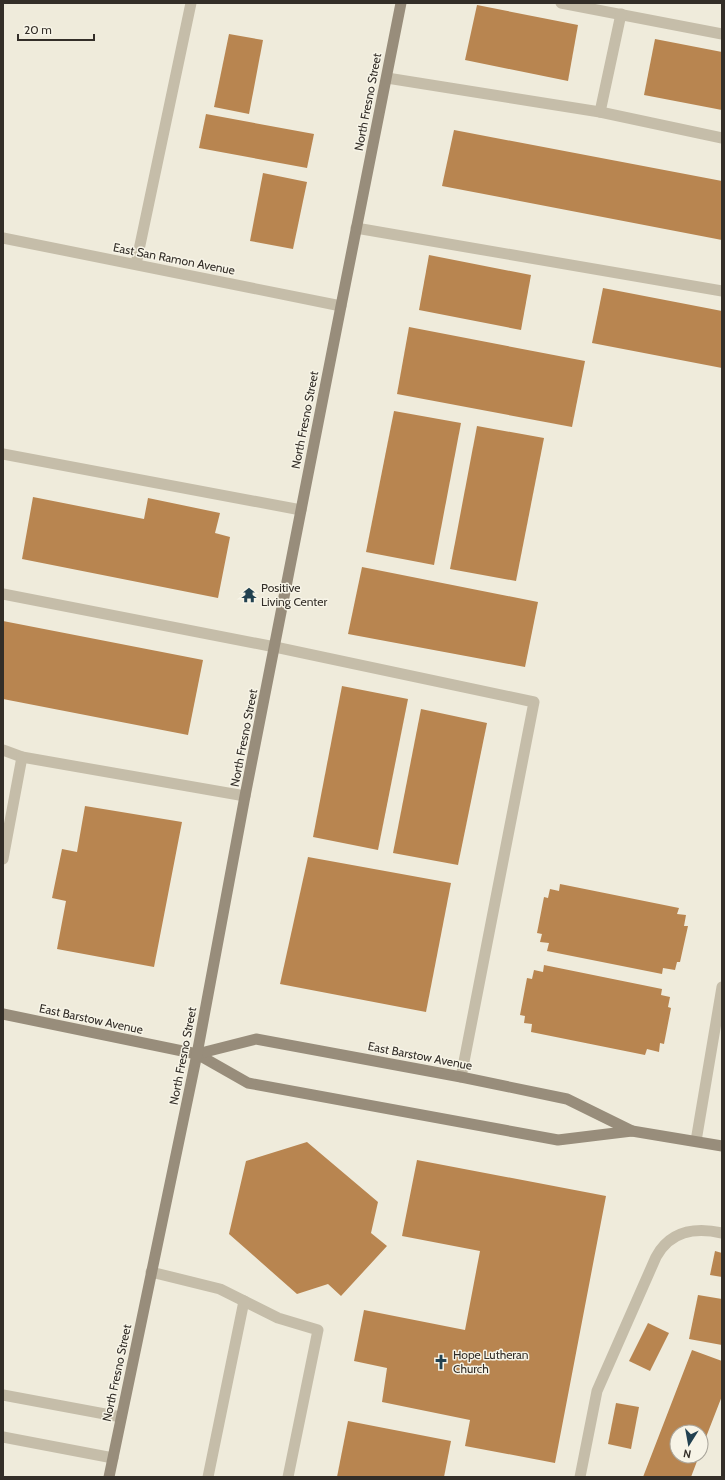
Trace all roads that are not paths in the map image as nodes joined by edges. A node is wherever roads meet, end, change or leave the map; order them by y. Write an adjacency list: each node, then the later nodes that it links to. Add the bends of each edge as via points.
1 (190, 3): 11 (street)
2 (401, 3): 6 (main road, North Fresno Street)
3 (561, 3): 4 (street)
4 (621, 14): 5 (street); 7 (street)
5 (722, 34)
6 (387, 78): 7 (street); 9 (main road, North Fresno Street)
7 (600, 112): 8 (street)
8 (722, 138)
9 (356, 228): 12 (street); 13 (main road, North Fresno Street)
10 (3, 238): 11 (street, East San Ramon Avenue)
11 (136, 264): 13 (street, East San Ramon Avenue)
12 (722, 291)
13 (341, 306): 15 (main road, North Fresno Street)
14 (3, 454): 15 (street)
15 (301, 510): 17 (main road, North Fresno Street)
16 (3, 594): 17 (street)
17 (275, 647): 20 (main road, North Fresno Street); 26 (street, via 534,702)
18 (3, 750): 19 (street)
19 (22, 756): 20 (street); 21 (street)
20 (245, 796): 25 (main road, North Fresno Street)
21 (3, 859)
22 (722, 988): 24 (street)
23 (3, 1014): 25 (main road, East Barstow Avenue)
24 (717, 1047): 28 (street)
25 (197, 1054): 26 (main road, East Barstow Avenue, via 256,1039); 27 (main road, East Barstow Avenue, via 248,1083 558,1140); 31 (main road, North Fresno Street)
26 (461, 1077): 27 (main road, East Barstow Avenue, via 567,1099)
27 (632, 1131): 28 (main road, East Barstow Avenue)
28 (696, 1141): 29 (main road, East Barstow Avenue)
29 (722, 1146)
30 (722, 1232): 40 (street, via 705,1229 690,1231 662,1247 656,1257 597,1391)
31 (151, 1272): 32 (street, via 220,1289); 34 (main road, North Fresno Street)
32 (244, 1301): 38 (street); 39 (street, via 278,1318 318,1330)
33 (3, 1395): 34 (street)
34 (121, 1417): 36 (main road, North Fresno Street)
35 (3, 1437): 36 (street)
36 (113, 1458): 37 (main road, North Fresno Street)
37 (109, 1477)
38 (208, 1477)
39 (288, 1477)
40 (580, 1477)

